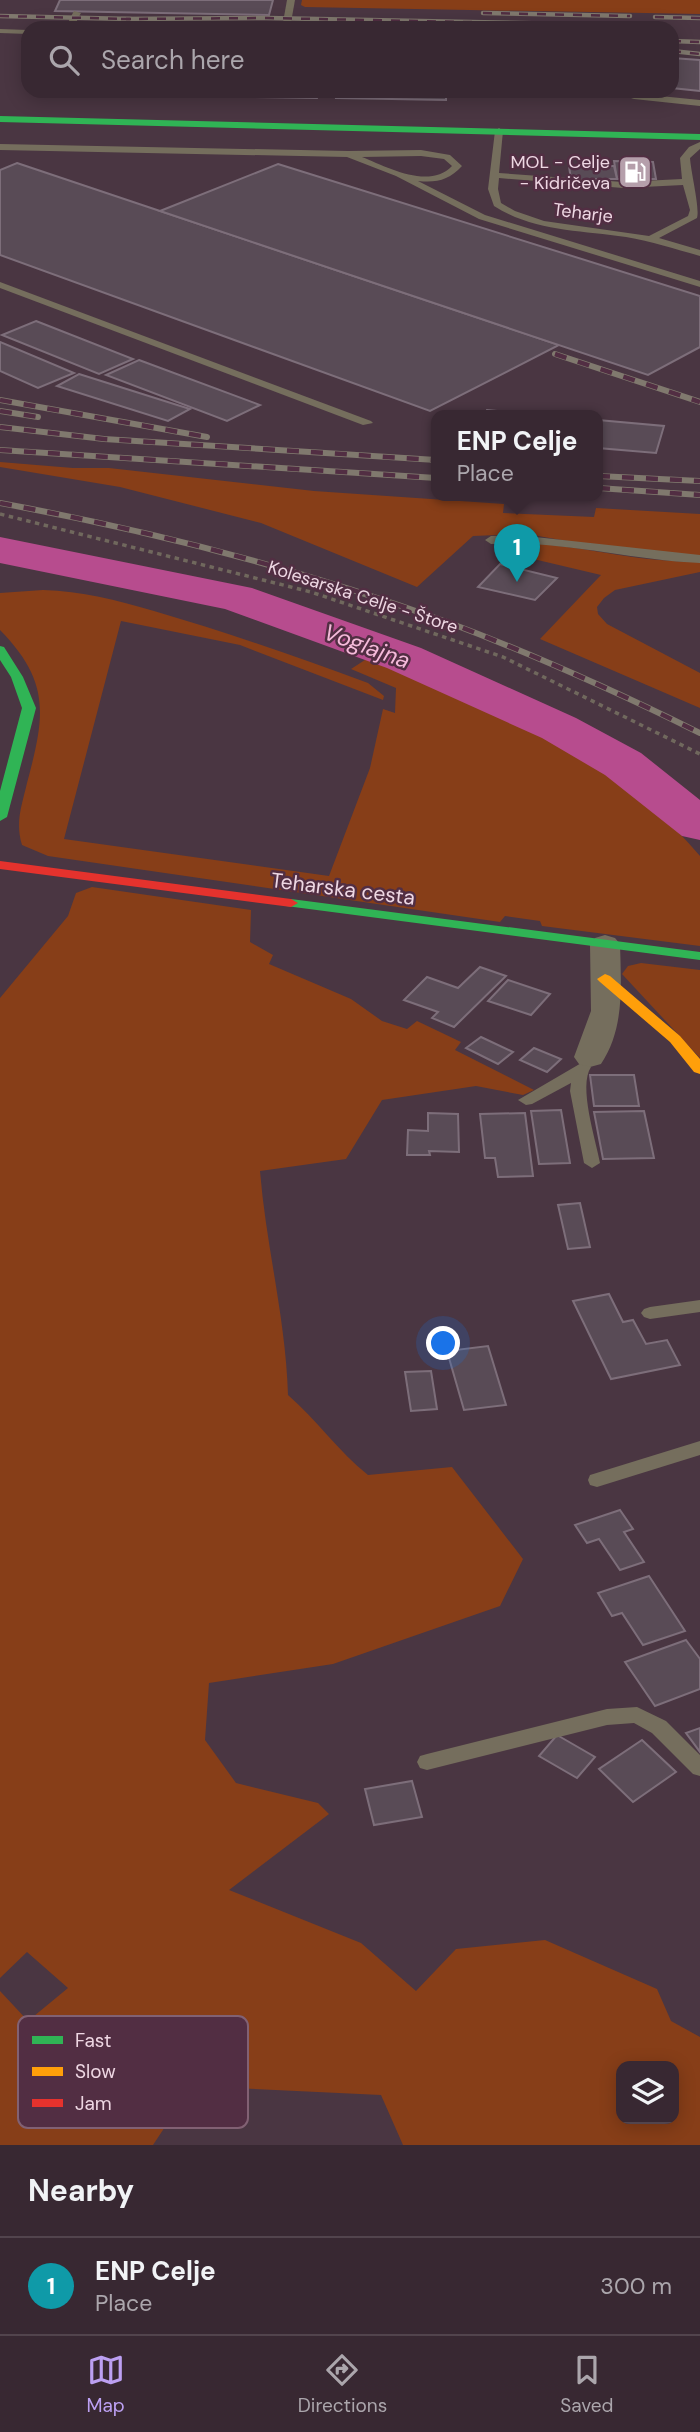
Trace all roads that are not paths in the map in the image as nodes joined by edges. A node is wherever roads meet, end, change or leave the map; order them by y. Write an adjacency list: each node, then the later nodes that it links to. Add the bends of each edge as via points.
1 (291, 0): 4 (lane)
2 (77, 13): 3 (lane)
3 (73, 21)
4 (287, 21)
5 (0, 31): 6 (lane)
6 (21, 32)
7 (653, 98): 8 (lane)
8 (700, 103)
9 (0, 119): 10 (street)
10 (499, 131): 11 (street); 16 (lane, Teharje)
11 (700, 137)
12 (700, 145): 17 (lane, via 685,158)
13 (0, 147): 14 (lane)
14 (348, 154): 15 (lane); 15 (lane, via 437,154 457,166 437,177)
15 (401, 176): 20 (lane, via 482,217)
16 (494, 176): 17 (lane, via 624,185); 18 (lane, Teharje, via 497,204 512,215 539,224)
17 (687, 182): 18 (lane, via 695,209 692,218)
18 (650, 239): 19 (lane, Teharje)
19 (700, 253)
20 (700, 284)
21 (0, 285): 22 (lane)
22 (367, 423)
23 (491, 540): 24 (lane, via 516,537 654,558)
24 (700, 559)
25 (0, 650): 26 (street, via 29,708)
26 (0, 817)
27 (0, 865): 28 (street, Teharska cesta)
28 (605, 944): 29 (street, Teharska cesta); 30 (street)
29 (700, 956)
30 (605, 979): 31 (street, via 606,1011); 32 (street, via 676,1039)
31 (585, 1064): 33 (lane, via 553,1088); 34 (lane, via 578,1091)
32 (700, 1069)
33 (526, 1100)
34 (592, 1163)
35 (700, 1306): 36 (lane)
36 (650, 1313)
37 (700, 1448): 38 (lane)
38 (597, 1480)
39 (428, 1762): 40 (lane, via 607,1717 637,1716 659,1727)
40 (700, 1768)

